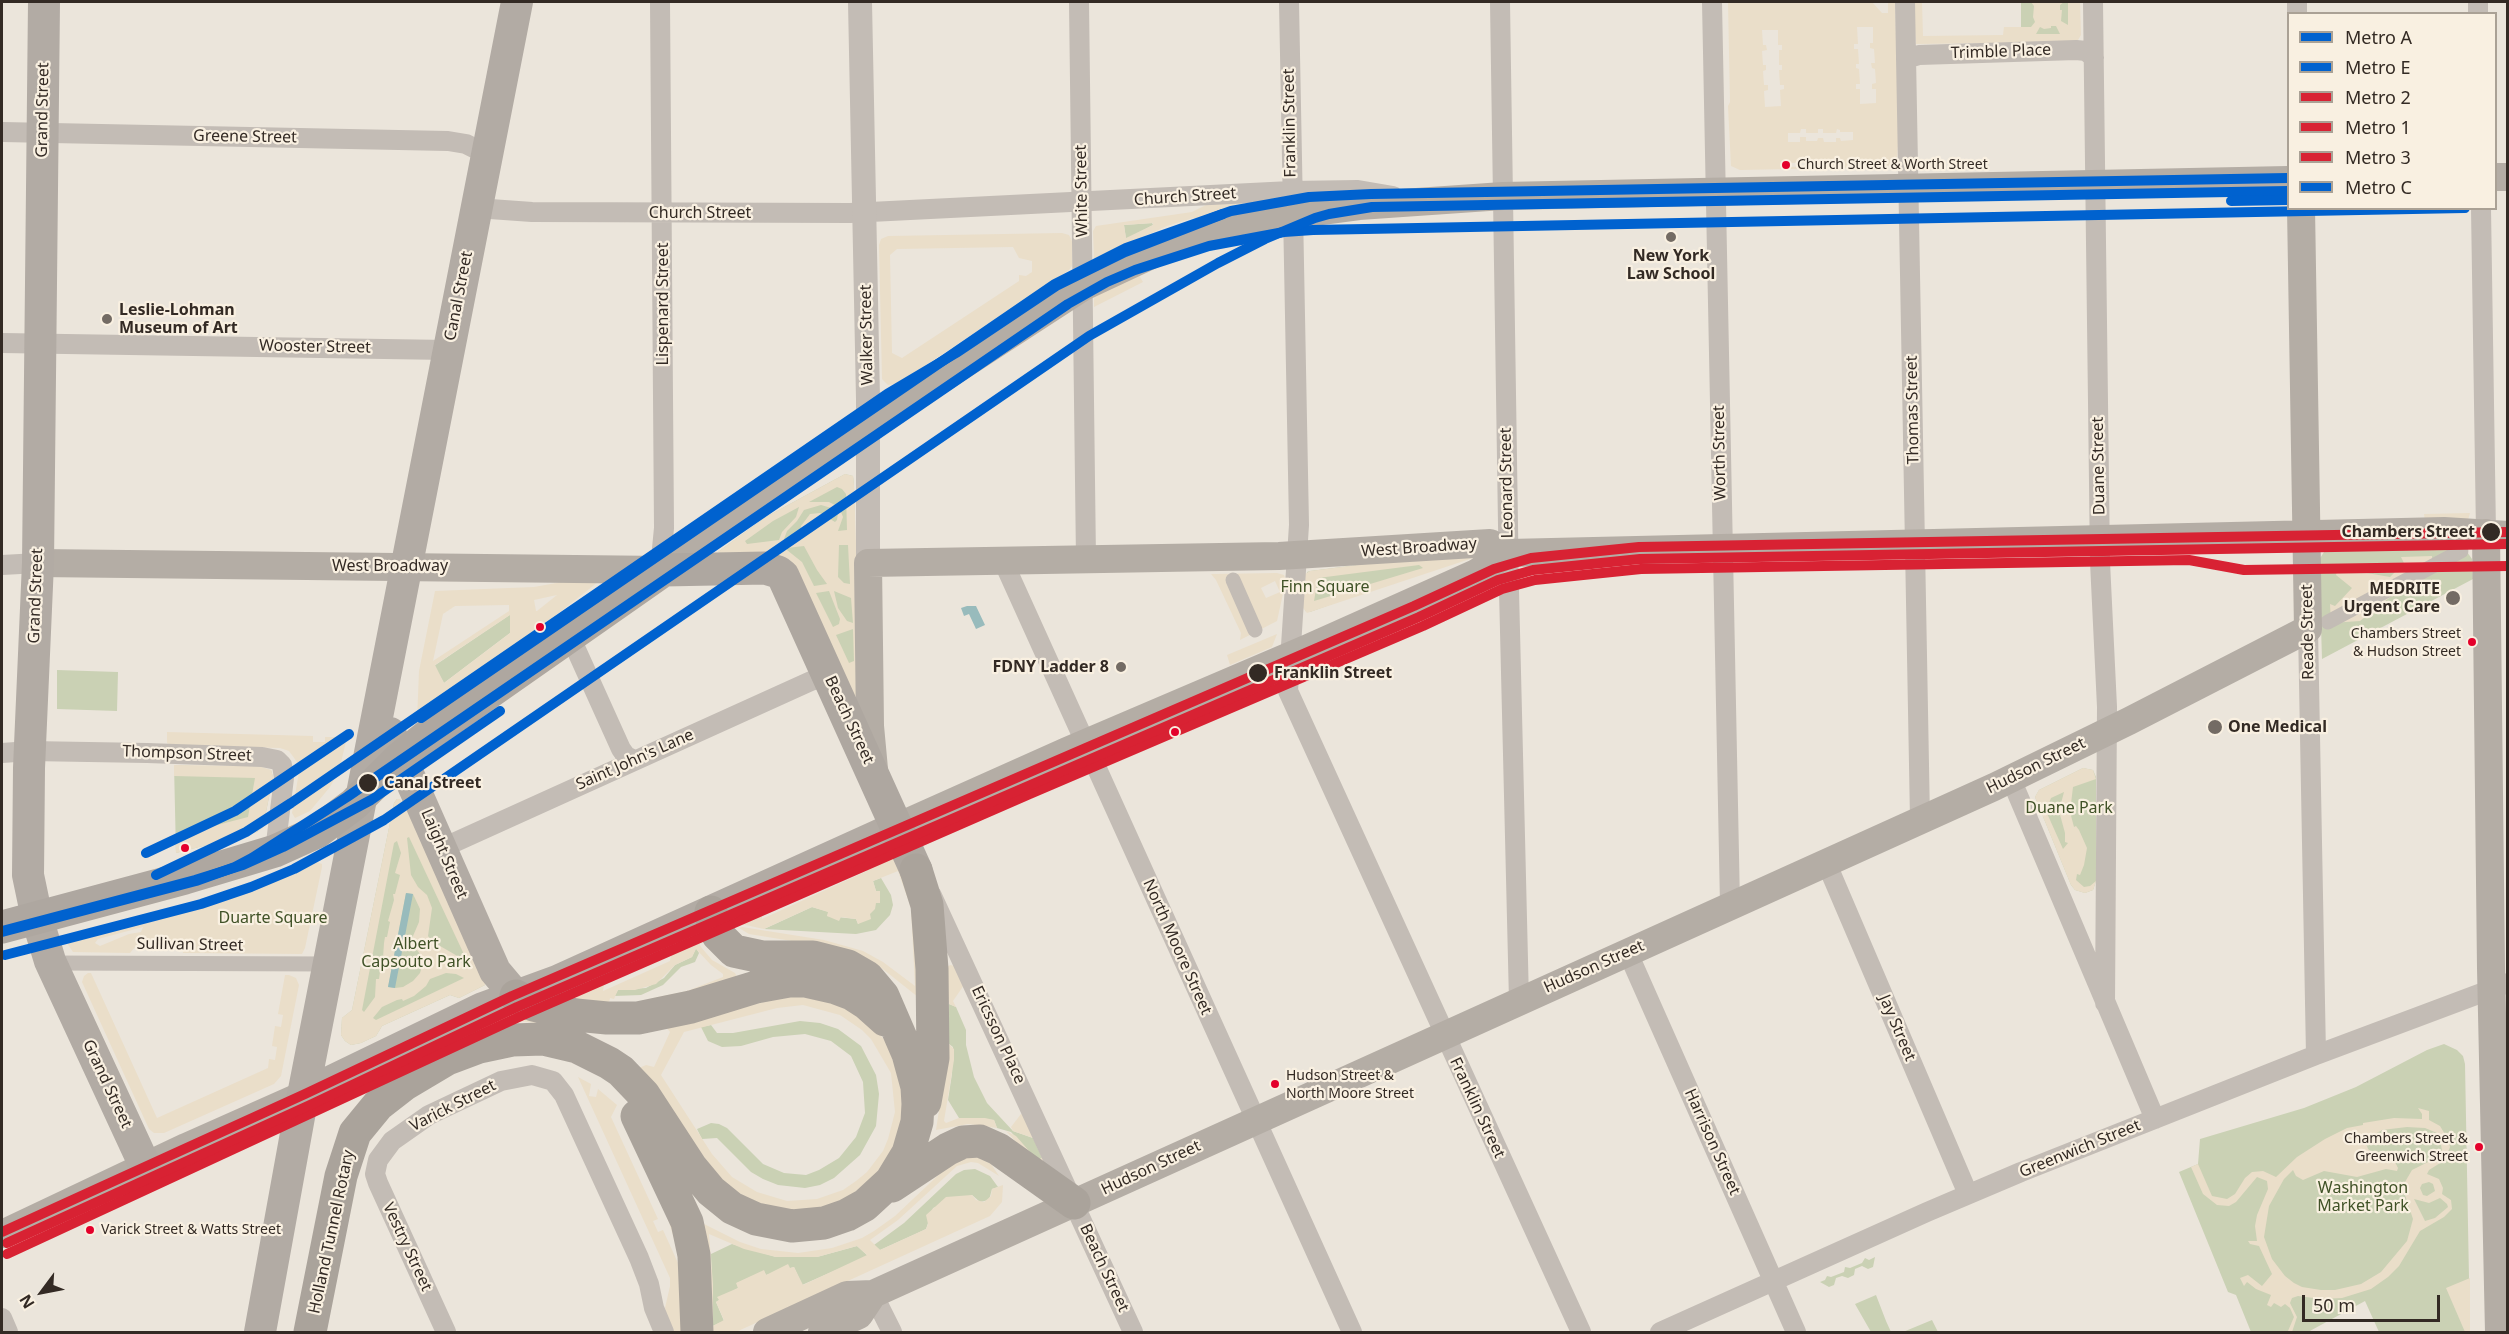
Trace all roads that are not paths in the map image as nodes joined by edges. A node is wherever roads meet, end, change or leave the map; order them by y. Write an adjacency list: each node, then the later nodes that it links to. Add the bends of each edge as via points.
1 (44, 2): 14 (main road, Grand Street)
2 (517, 2): 15 (main road, Canal Street)
3 (660, 2): 27 (street, Lispenard Street)
4 (860, 2): 26 (street, Walker Street)
5 (1079, 2): 21 (street, White Street)
6 (1288, 2): 22 (street, Franklin Street)
7 (1500, 2): 20 (street, Leonard Street)
8 (1712, 2): 19 (street, Worth Street)
9 (1905, 2): 12 (street, Thomas Street)
10 (2093, 2): 11 (street, Duane Street)
11 (2094, 58): 12 (street, Trimble Place, via 2086,51 2076,50 1916,55); 17 (street, Duane Street)
12 (1906, 59): 18 (street, Thomas Street)
13 (2, 132): 14 (street, Greene Street)
14 (43, 132): 15 (street, Greene Street, via 448,141); 30 (main road, Grand Street)
15 (486, 154): 23 (main road, Canal Street)
16 (2287, 180): 17 (main road)
17 (2096, 183): 18 (main road); 35 (street, Duane Street)
18 (1908, 188): 19 (main road); 36 (street, Thomas Street)
19 (1715, 191): 20 (main road); 37 (street, Worth Street)
20 (1503, 196): 22 (main road); 39 (street, Leonard Street)
21 (1082, 203): 22 (street, Church Street); 26 (street, Church Street); 28 (street, White Street)
22 (1292, 203): 28 (main road, via 1140,258); 40 (street, Franklin Street)
23 (476, 208): 27 (street, Church Street); 31 (main road, Canal Street)
24 (2301, 210): 33 (main road, Reade Street)
25 (2481, 210): 34 (street)
26 (865, 212): 27 (street, Church Street); 32 (street, Walker Street)
27 (663, 213): 47 (street, Lispenard Street)
28 (1083, 287): 32 (main road); 41 (street, White Street)
29 (2, 343): 30 (street, Wooster Street)
30 (40, 343): 31 (street, Wooster Street); 43 (main road, Grand Street)
31 (448, 350): 46 (main road, Canal Street)
32 (868, 428): 44 (street, Walker Street); 47 (main road, via 728,518)
33 (2307, 534): 34 (main road, West Broadway); 35 (main road, West Broadway); 50 (main road, Reade Street)
34 (2497, 534): 77 (main road)
35 (2100, 539): 36 (main road, West Broadway); 56 (street, Duane Street)
36 (1915, 543): 37 (main road, West Broadway); 64 (street, Thomas Street)
37 (1722, 546): 39 (main road, West Broadway); 70 (street, Worth Street)
38 (2461, 551): 50 (street, Hudson Street)
39 (1509, 553): 40 (main road, West Broadway, via 1490,543); 53 (main road, via 1476,573); 79 (street, Leonard Street)
40 (1297, 555): 41 (main road, West Broadway); 53 (street, Franklin Street)
41 (1086, 560): 42 (main road, West Broadway)
42 (1003, 561): 44 (main road, West Broadway); 57 (street, North Moore Street)
43 (38, 563): 45 (street, West Broadway); 46 (main road, West Broadway); 58 (main road, Grand Street)
44 (868, 563): 61 (main road, Walker Street, via 870,717)
45 (2, 565)
46 (406, 566): 47 (main road, West Broadway); 55 (main road, Canal Street)
47 (664, 570): 48 (highway, West Broadway, via 765,568); 52 (highway)
48 (778, 572): 54 (highway, Beach Street, via 786,581)
49 (1233, 580): 51 (street)
50 (2318, 625): 56 (main road, Hudson Street); 84 (street, Reade Street)
51 (1255, 630)
52 (570, 636): 59 (highway); 60 (street, via 621,749)
53 (1289, 657): 57 (main road); 81 (street, Franklin Street, via 1290,698)
54 (831, 682): 60 (street, Saint John's Lane, via 816,679); 61 (highway, Beach Street)
55 (379, 707): 59 (main road, Laight Street); 63 (main road, Canal Street)
56 (2107, 732): 62 (main road, Hudson Street); 80 (street, Duane Street)
57 (1085, 743): 65 (main road); 87 (street, North Moore Street)
58 (16, 752): 67 (street, Thompson Street, via 147,753 277,760 284,777); 72 (main road, Grand Street, via 28,874)
59 (401, 758): 63 (highway); 66 (main road, Laight Street)
60 (634, 760): 66 (street, Saint John's Lane)
61 (875, 777): 65 (highway, Beach Street)
62 (2011, 778): 64 (main road, Hudson Street); 80 (street, Duane Street)
63 (363, 794): 67 (highway, via 317,832); 76 (main road, Canal Street)
64 (1920, 819): 68 (main road, Hudson Street)
65 (897, 826): 69 (highway, Beach Street); 71 (main road)
66 (440, 849): 78 (main road, Laight Street, via 498,976)
67 (275, 851): 72 (highway)
68 (1826, 862): 70 (main road, Hudson Street); 91 (street, Jay Street)
69 (916, 870): 88 (highway, via 929,920 934,1041 928,1091); 92 (street, Ericsson Place, via 944,918)
70 (1730, 905): 74 (main road, Hudson Street)
71 (711, 912): 78 (main road); 83 (highway, via 718,935 734,951 751,956 824,959 858,970 883,996)
72 (37, 918): 73 (highway); 75 (main road, Grand Street)
73 (2, 927)
74 (1628, 952): 79 (main road, Hudson Street); 95 (street, Harrison Street)
75 (51, 963): 76 (street, Sullivan Street); 90 (main road, Grand Street)
76 (329, 964): 85 (main road, Canal Street)
77 (2500, 986): 84 (street, Greenwich Street); 112 (main road)
78 (516, 996): 83 (highway, via 533,1005 576,1015 638,1018 673,1012 764,985 805,981 836,988 866,1003 889,1025); 85 (main road)
79 (1519, 1001): 81 (main road, Hudson Street)
80 (2105, 1003): 86 (street, Duane Street)
81 (1444, 1035): 87 (main road, Hudson Street); 109 (street, Franklin Street)
82 (578, 1047): 93 (highway, Holland Tunnel Rotary, via 609,1063 634,1083 700,1180 738,1211 769,1223 803,1226 835,1220); 100 (highway, Holland Tunnel Rotary, via 527,1039 479,1047 420,1074 370,1113 355,1133 345,1161); 103 (highway, via 604,1072 636,1115 682,1209 694,1255)
83 (908, 1054): 88 (highway, Holland Tunnel Rotary, via 916,1087)
84 (2316, 1055): 86 (street, Greenwich Street)
85 (303, 1095): 90 (main road); 99 (main road, Canal Street)
86 (2155, 1119): 91 (street, Greenwich Street)
87 (1256, 1120): 92 (main road, Hudson Street); 108 (street, North Moore Street)
88 (917, 1122): 93 (highway, Holland Tunnel Rotary, via 898,1172)
89 (378, 1160): 101 (street, Vestry Street, via 378,1183); 102 (street, Varick Street, via 403,1132 443,1107 523,1075 553,1081 564,1095 639,1258)
90 (145, 1166): 94 (main road)
91 (1968, 1194): 95 (street, Greenwich Street)
92 (1074, 1203): 93 (highway, via 998,1149 971,1141 948,1149); 96 (main road, Hudson Street); 107 (street, Beach Street)
93 (865, 1205)
94 (2, 1234)
95 (1774, 1281): 110 (street, Greenwich Street); 111 (street, Harrison Street)
96 (873, 1294): 104 (main road, Hudson Street, via 847,1295); 105 (main road, Hudson Street, via 859,1315); 106 (street)
97 (2, 1317): 98 (street)
98 (8, 1332)
99 (260, 1332)
100 (310, 1332)
101 (446, 1332)
102 (664, 1332)
103 (697, 1332)
104 (767, 1332)
105 (822, 1332)
106 (892, 1332)
107 (1133, 1332)
108 (1352, 1332)
109 (1581, 1332)
110 (1660, 1332)
111 (1796, 1332)
112 (2499, 1332)

